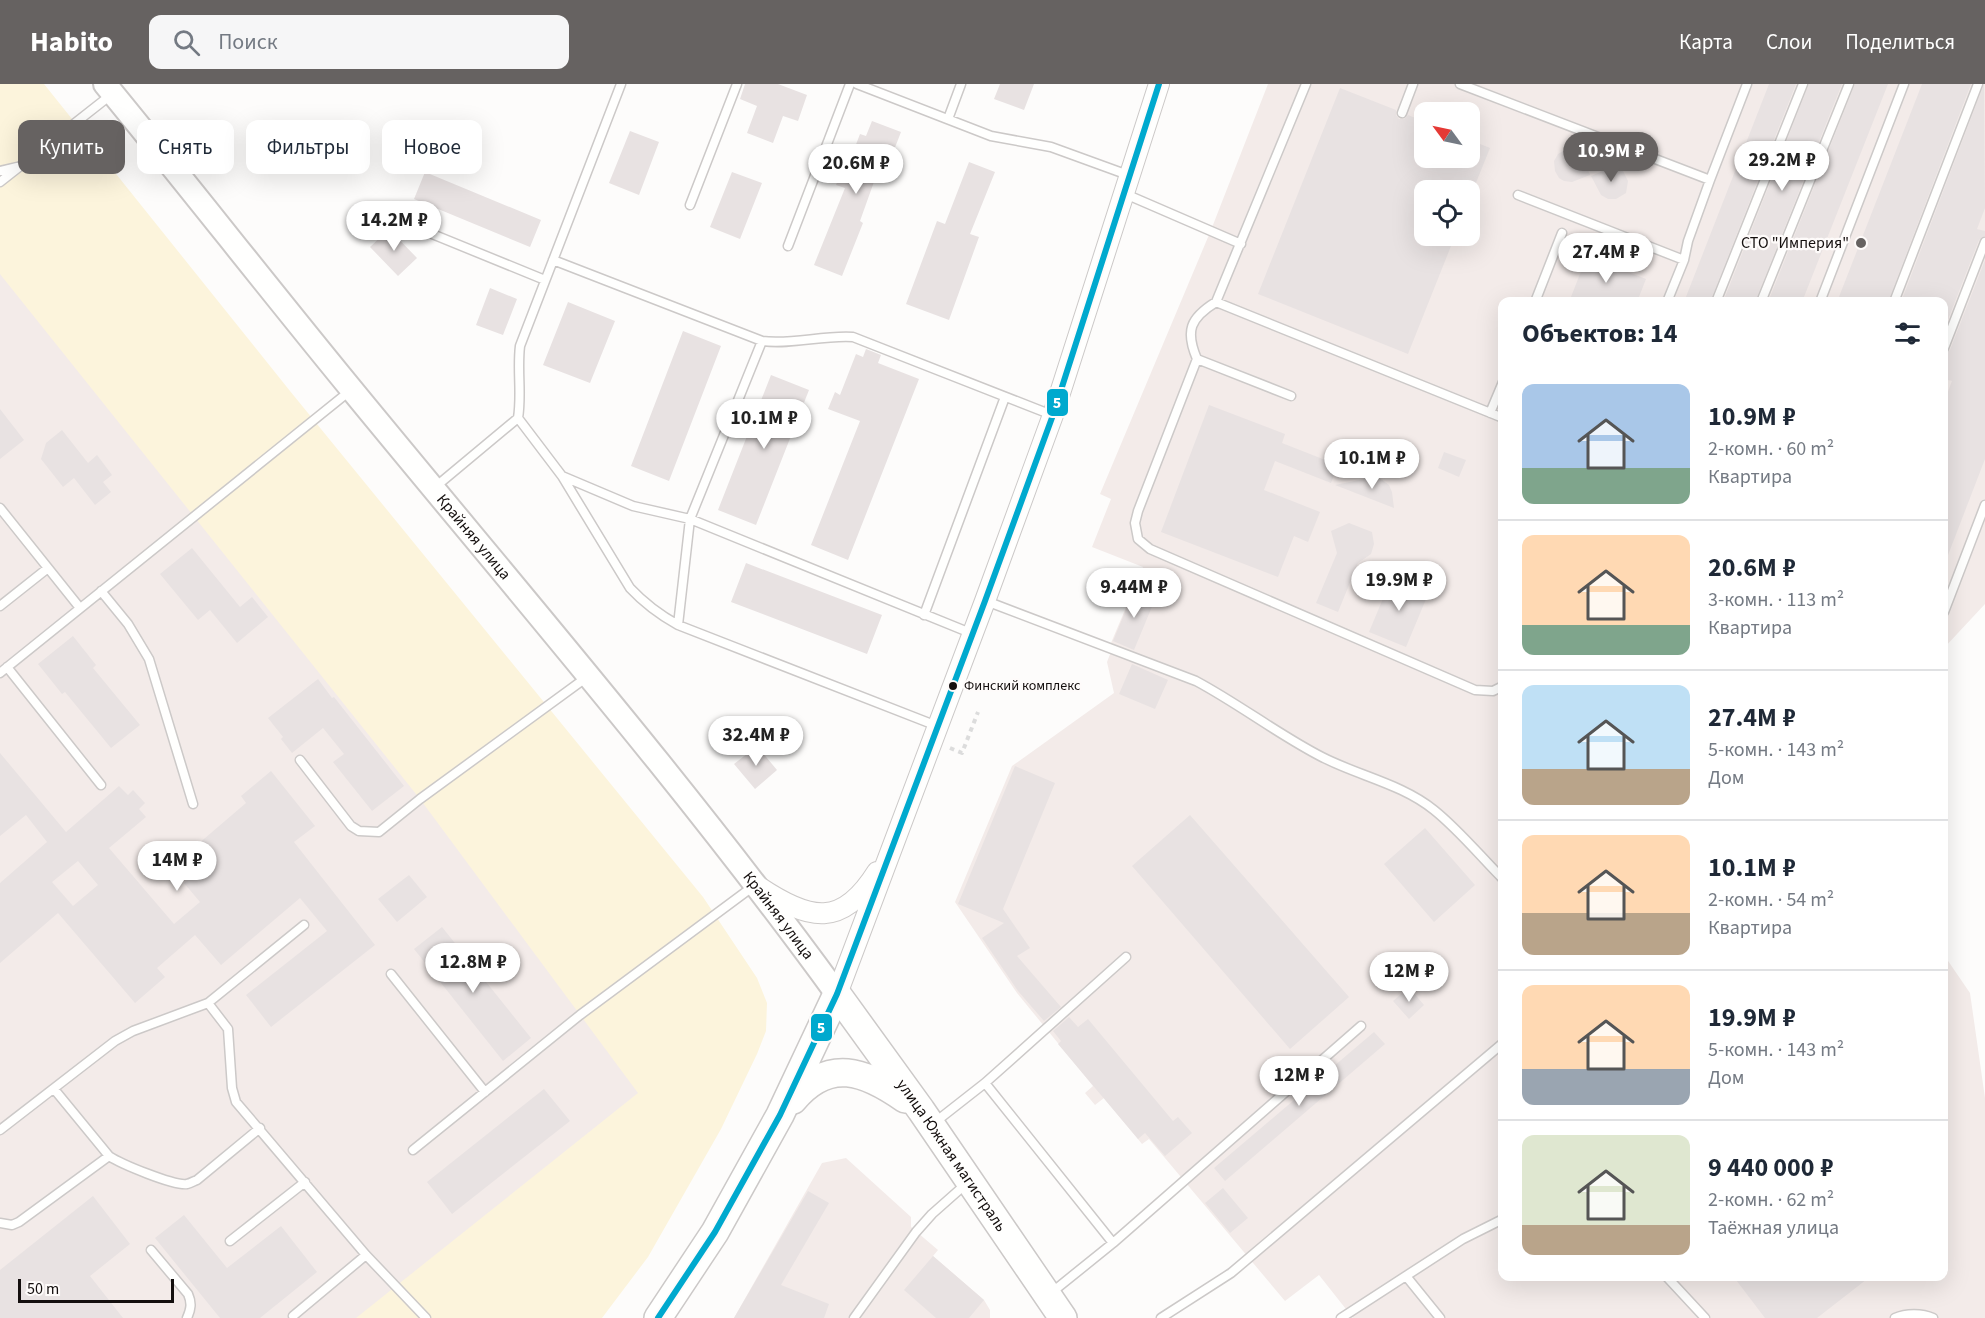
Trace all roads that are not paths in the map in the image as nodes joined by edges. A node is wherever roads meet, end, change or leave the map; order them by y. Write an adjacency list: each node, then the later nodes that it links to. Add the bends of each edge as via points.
1 (621, 84): 32 (lane)
2 (737, 84): 26 (lane)
3 (850, 84): 31 (lane)
4 (857, 84): 17 (lane)
5 (961, 84): 17 (lane)
6 (1159, 84): 24 (street)
7 (1306, 84): 30 (lane)
8 (1413, 84): 16 (lane)
9 (1460, 84): 22 (lane)
10 (1748, 84): 22 (lane)
11 (1803, 84): 37 (lane)
12 (1848, 84): 38 (lane)
13 (1904, 84): 39 (lane)
14 (1978, 84): 40 (lane)
15 (109, 89): 18 (lane); 45 (main road, Крайняя улица)
16 (1402, 113)
17 (948, 119): 24 (lane, via 991,136 1051,147)
18 (73, 120)
19 (18, 166): 21 (lane)
20 (18, 167): 23 (lane)
21 (0, 171)
22 (1710, 180): 33 (lane)
23 (0, 182)
24 (1126, 184): 30 (lane); 50 (street)
25 (1518, 195): 33 (lane)
26 (690, 205)
27 (388, 216): 34 (lane)
28 (1562, 233): 35 (lane)
29 (1985, 242): 42 (lane)
30 (1241, 244): 41 (lane)
31 (788, 246)
32 (553, 260): 34 (lane); 43 (lane)
33 (1684, 260): 36 (lane)
34 (545, 280): 52 (lane, via 520,346)
35 (1537, 297)
36 (1669, 297)
37 (1718, 297)
38 (1763, 297)
39 (1822, 297)
40 (1896, 297)
41 (1216, 302): 44 (lane, via 1194,321 1190,343); 49 (lane)
42 (1948, 338)
43 (762, 341): 48 (lane, via 853,337); 57 (lane)
44 (1197, 359): 47 (lane); 69 (lane, via 1138,511 1138,539 1150,549 1475,690)
45 (351, 389): 54 (main road, Крайняя улица); 59 (lane)
46 (1498, 394): 49 (lane)
47 (1292, 396)
48 (1005, 397): 50 (lane); 64 (lane)
49 (1490, 413): 51 (lane)
50 (1053, 416): 60 (street)
51 (1498, 416)
52 (518, 418): 53 (lane); 54 (lane)
53 (562, 476): 57 (lane, via 633,506); 65 (lane, via 630,588 643,602)
54 (434, 488): 68 (main road, Крайняя улица)
55 (1985, 506): 61 (lane)
56 (0, 508): 58 (lane)
57 (690, 519): 64 (lane); 65 (lane)
58 (48, 568): 62 (lane); 63 (lane)
59 (101, 591): 63 (lane); 73 (lane, via 149,658)
60 (985, 601): 66 (street); 75 (lane, via 1196,681 1317,754 1411,794 1435,811)
61 (1948, 602)
62 (0, 606)
63 (80, 609): 67 (lane)
64 (924, 615): 66 (lane)
65 (678, 625): 70 (lane)
66 (973, 634): 70 (street)
67 (3, 670): 72 (lane)
68 (589, 675): 71 (lane, via 379,832 369,833 351,826); 76 (main road, Крайняя улица)
69 (1498, 689)
70 (938, 726): 74 (street)
71 (300, 760)
72 (101, 785)
73 (193, 804)
74 (895, 844): 76 (street, via 852,904 834,912 803,910); 80 (street)
75 (1498, 874)
76 (755, 885): 80 (main road, Крайняя улица); 86 (lane)
77 (304, 925): 81 (lane)
78 (1126, 957): 84 (lane)
79 (391, 974): 86 (lane)
80 (837, 994): 87 (highway); 88 (highway, улица Южная магистраль)
81 (208, 1003): 85 (lane, via 115,1041); 89 (lane, via 228,1029 236,1102)
82 (1361, 1026): 98 (lane)
83 (1498, 1047): 110 (lane, via 1231,1273)
84 (985, 1083): 88 (lane); 98 (lane)
85 (54, 1089): 90 (lane); 92 (lane)
86 (485, 1092): 91 (lane)
87 (780, 1115): 88 (highway, via 815,1078 833,1073 872,1079 891,1089); 107 (highway, via 715,1232)
88 (926, 1118): 93 (highway, улица Южная магистраль)
89 (260, 1128): 92 (lane, via 187,1184 130,1167); 94 (lane)
90 (0, 1130)
91 (413, 1150)
92 (109, 1156): 96 (lane, via 19,1222)
93 (969, 1180): 103 (highway, улица Южная магистраль); 108 (lane, via 916,1232)
94 (305, 1182): 97 (lane); 100 (lane)
95 (1498, 1222): 101 (lane)
96 (0, 1223)
97 (231, 1241)
98 (1113, 1243): 103 (lane)
99 (151, 1250): 105 (lane, via 188,1294 191,1310)
100 (366, 1255): 104 (lane); 106 (lane)
101 (1406, 1276): 111 (lane); 112 (lane)
102 (1671, 1281): 113 (lane)
103 (1048, 1295): 109 (highway, улица Южная магистраль)
104 (293, 1316)
105 (187, 1318)
106 (426, 1318)
107 (658, 1318)
108 (854, 1318)
109 (1064, 1318)
110 (1161, 1318)
111 (1341, 1318)
112 (1440, 1318)
113 (1705, 1318)
114 (1895, 1318): 115 (lane, via 1904,1314)
115 (1933, 1318)

